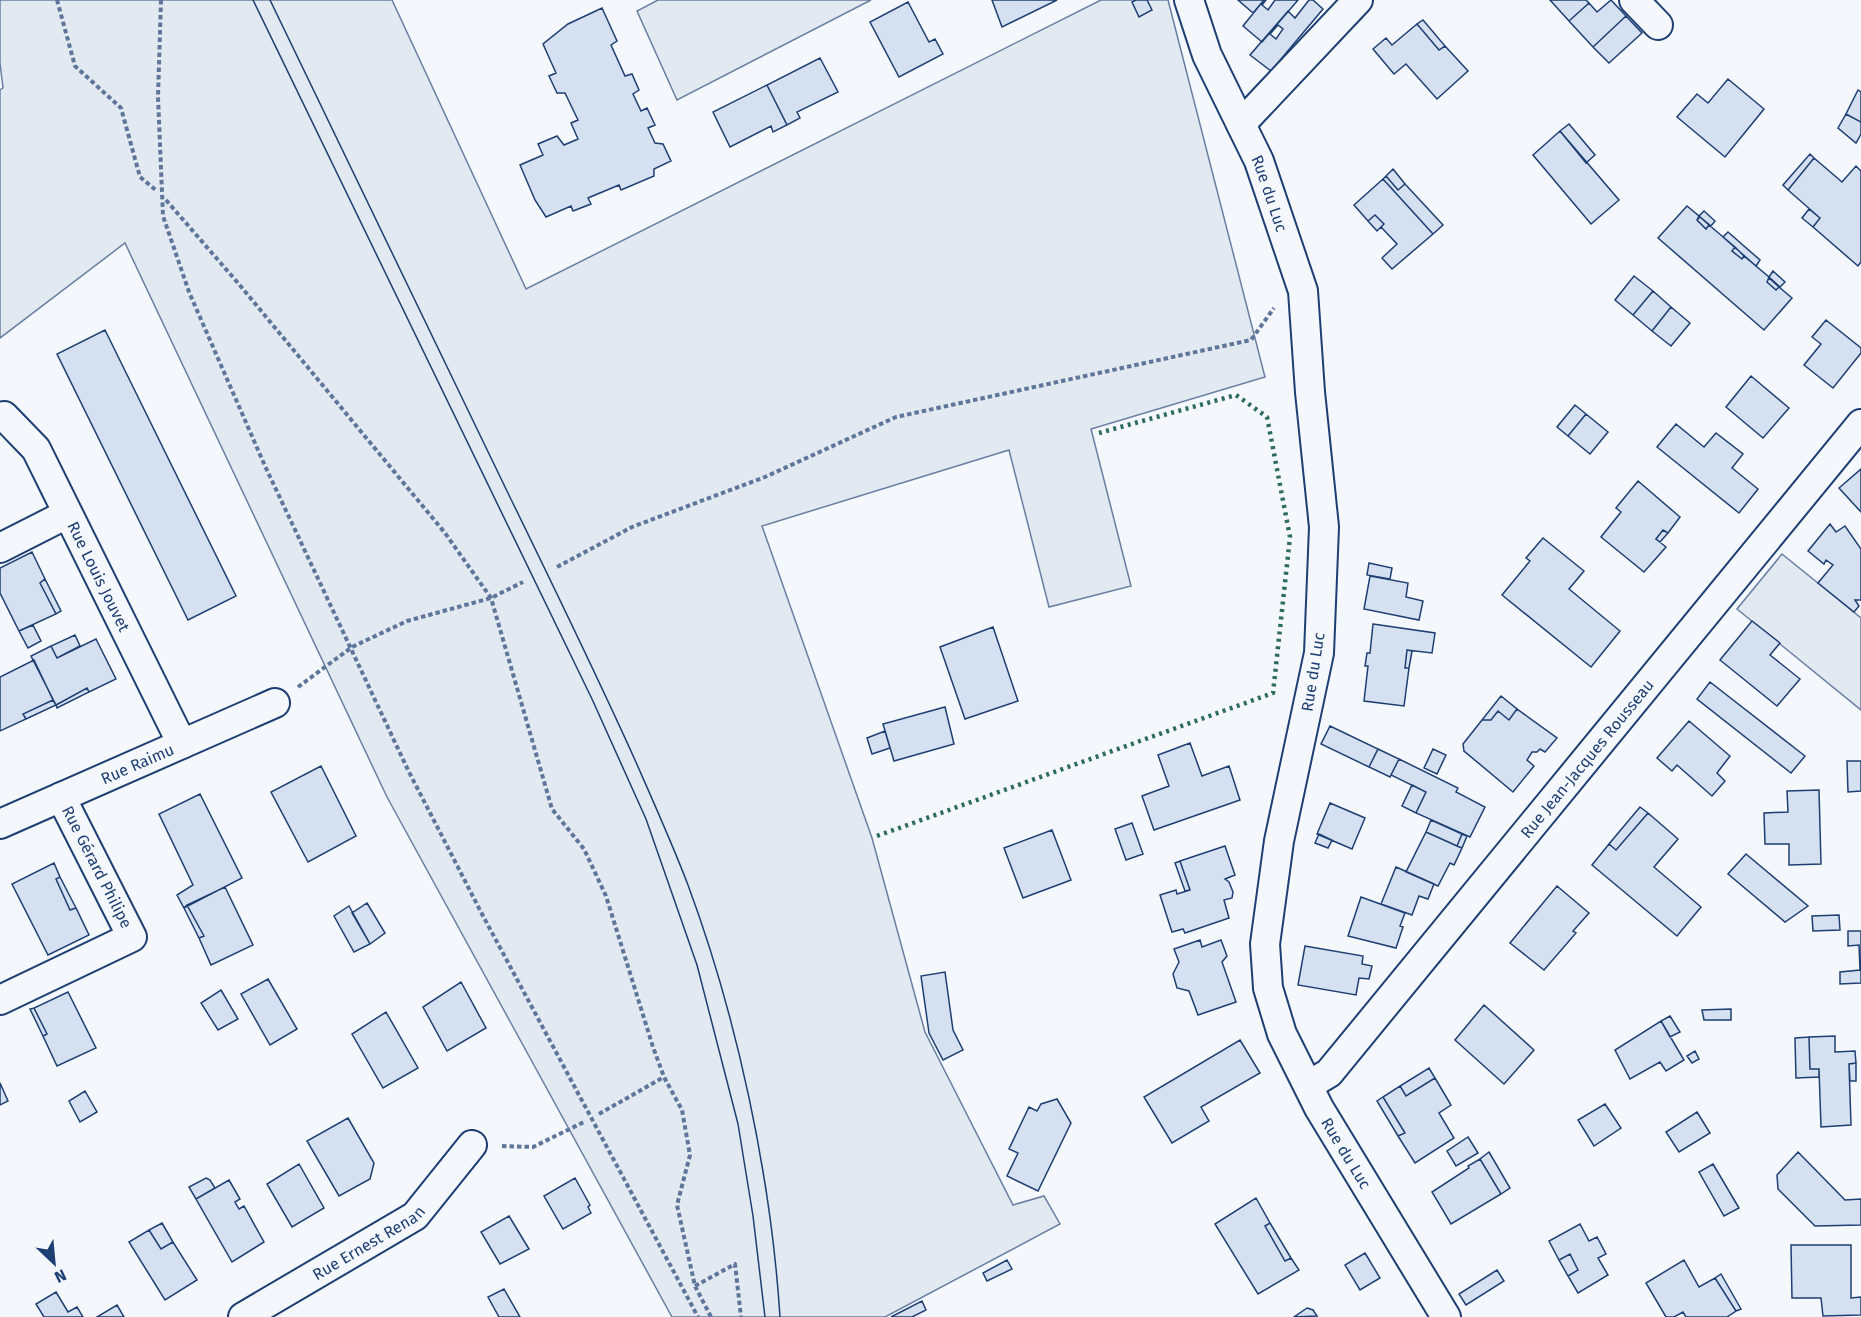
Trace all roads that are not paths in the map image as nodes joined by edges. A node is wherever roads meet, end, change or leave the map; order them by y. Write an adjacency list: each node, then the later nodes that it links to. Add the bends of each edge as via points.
1 (1189, 0): 5 (street, Rue du Luc, via 1208,55)
2 (1358, 0): 5 (street)
3 (1634, 0): 4 (street)
4 (1658, 25)
5 (1241, 124): 15 (street, Rue du Luc, via 1259,160 1303,291 1324,527 1319,653 1279,842 1265,944 1268,988 1282,1034)
6 (4, 416): 8 (street, Rue Louis Jouvet, via 36,450)
7 (1861, 424): 15 (street, Rue Jean-Jacques Rousseau, via 1329,1073)
8 (67, 514): 9 (street); 11 (street, Rue Louis Jouvet)
9 (0, 548)
10 (275, 703): 11 (street, Rue Raimu)
11 (182, 744): 12 (street, Rue Raimu)
12 (61, 797): 13 (street, Rue Raimu); 14 (street, Rue Gérard Philipe, via 132,936)
13 (0, 824)
14 (0, 1000)
15 (1309, 1085): 18 (street, Rue du Luc, via 1319,1108)
16 (472, 1145): 17 (street, Rue Ernest Renan, via 415,1216)
17 (243, 1317)
18 (1446, 1317)

